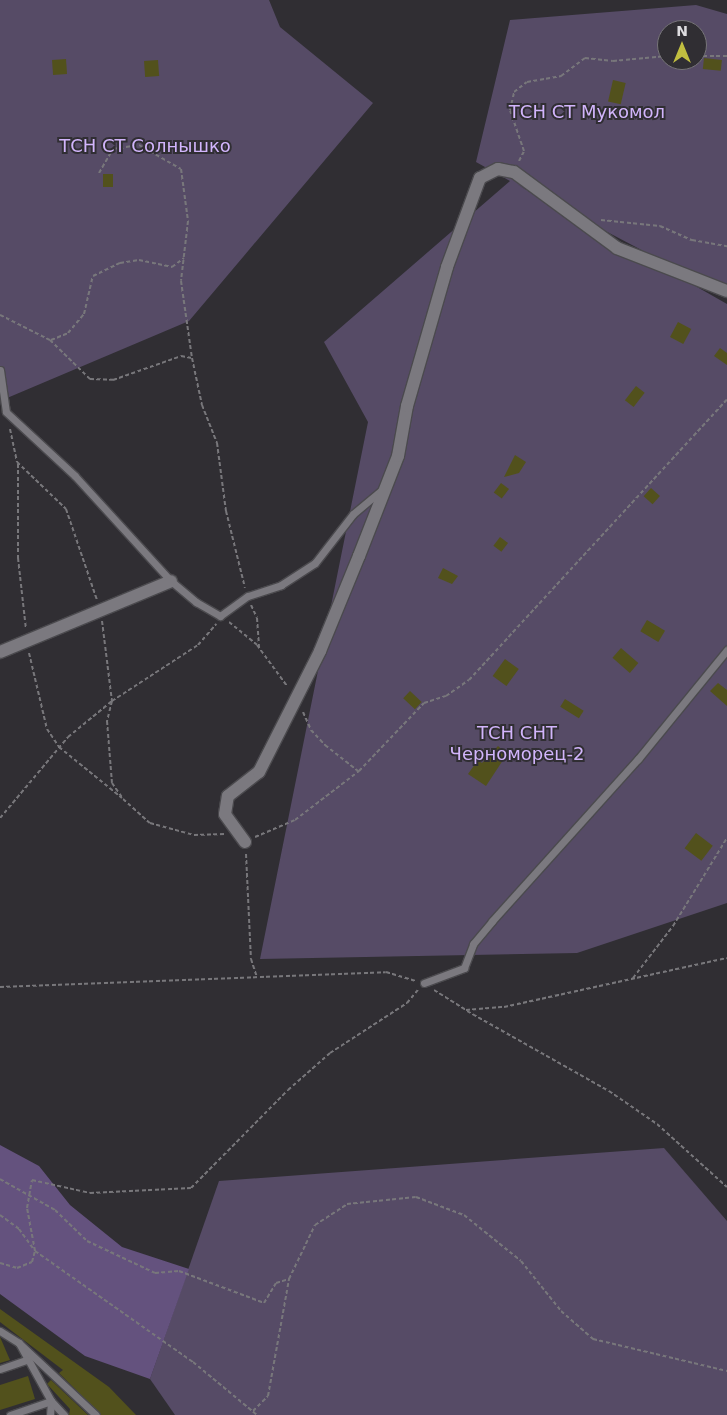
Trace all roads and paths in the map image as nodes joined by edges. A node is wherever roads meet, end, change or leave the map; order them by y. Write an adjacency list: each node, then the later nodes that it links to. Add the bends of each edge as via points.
1 (707, 56): 2 (path)
2 (727, 56)
3 (657, 57): 4 (path, via 612,61 585,58 561,76 527,82 514,92 510,110 524,151)
4 (514, 172): 6 (street); 16 (street, via 498,169 480,178 446,267 407,406 398,456)
5 (99, 173): 8 (path, via 113,150 139,145 175,163 181,170 188,221)
6 (582, 218): 7 (path, via 660,226 692,240); 9 (street, via 617,248)
7 (727, 246)
8 (184, 258): 11 (path, via 172,267 139,260 120,263 93,276 84,314 68,333); 12 (path, via 181,281)
9 (727, 291)
10 (0, 315): 11 (path)
11 (50, 340): 12 (path, via 90,379 113,380 180,356)
12 (192, 358): 18 (path, via 202,405 217,443 226,511)
13 (0, 370): 15 (lane)
14 (727, 400): 26 (path, via 468,680 446,696 424,703)
15 (6, 412): 17 (lane, via 75,476); 19 (path, via 17,462 66,509)
16 (386, 486): 18 (lane, via 353,514 315,563 281,585); 24 (street, via 320,651)
17 (171, 581): 19 (street); 20 (lane, via 196,602)
18 (247, 597): 20 (lane); 21 (path, via 257,618)
19 (101, 613): 23 (street); 25 (path)
20 (220, 616): 21 (path); 25 (path, via 198,645)
21 (259, 648): 24 (path)
22 (727, 650): 33 (lane, via 638,759 492,921 473,944 464,968)
23 (0, 652)
24 (295, 698): 26 (path, via 311,730); 29 (street, via 259,772 228,796 225,814)
25 (112, 701): 27 (path, via 68,737); 29 (path, via 108,722 112,783 124,800 150,823 194,835 227,834)
26 (359, 771): 29 (path, via 294,820)
27 (0, 818)
28 (727, 838): 32 (path, via 673,926)
29 (245, 842): 31 (path, via 251,959)
30 (727, 958): 32 (path)
31 (258, 977): 33 (path, via 386,972); 34 (path)
32 (633, 978): 35 (path, via 549,999)
33 (424, 983): 35 (path); 38 (path, via 407,1003 330,1053 288,1090 192,1188 90,1194 32,1180)
34 (0, 988)
35 (466, 1010): 37 (path, via 609,1091 657,1124)
36 (0, 1180): 38 (path)
37 (727, 1187)
38 (30, 1199): 40 (path, via 27,1208); 42 (path, via 55,1210 86,1241 155,1273 178,1271 264,1303 276,1283)
39 (0, 1215): 40 (path, via 19,1229)
40 (35, 1251): 41 (path, via 32,1262 17,1268); 49 (path, via 193,1362)
41 (0, 1263)
42 (289, 1279): 47 (path, via 315,1224 346,1204 416,1197 464,1215 521,1261 561,1311 593,1339); 49 (path, via 268,1396)
43 (0, 1331): 44 (lane)
44 (19, 1343): 45 (lane); 53 (lane)
45 (26, 1360): 46 (lane); 48 (lane)
46 (0, 1369)
47 (727, 1371)
48 (51, 1401): 50 (lane); 51 (lane); 52 (lane)
49 (253, 1411): 54 (path)
50 (10, 1415)
51 (50, 1415)
52 (64, 1415)
53 (96, 1415)
54 (257, 1415)

